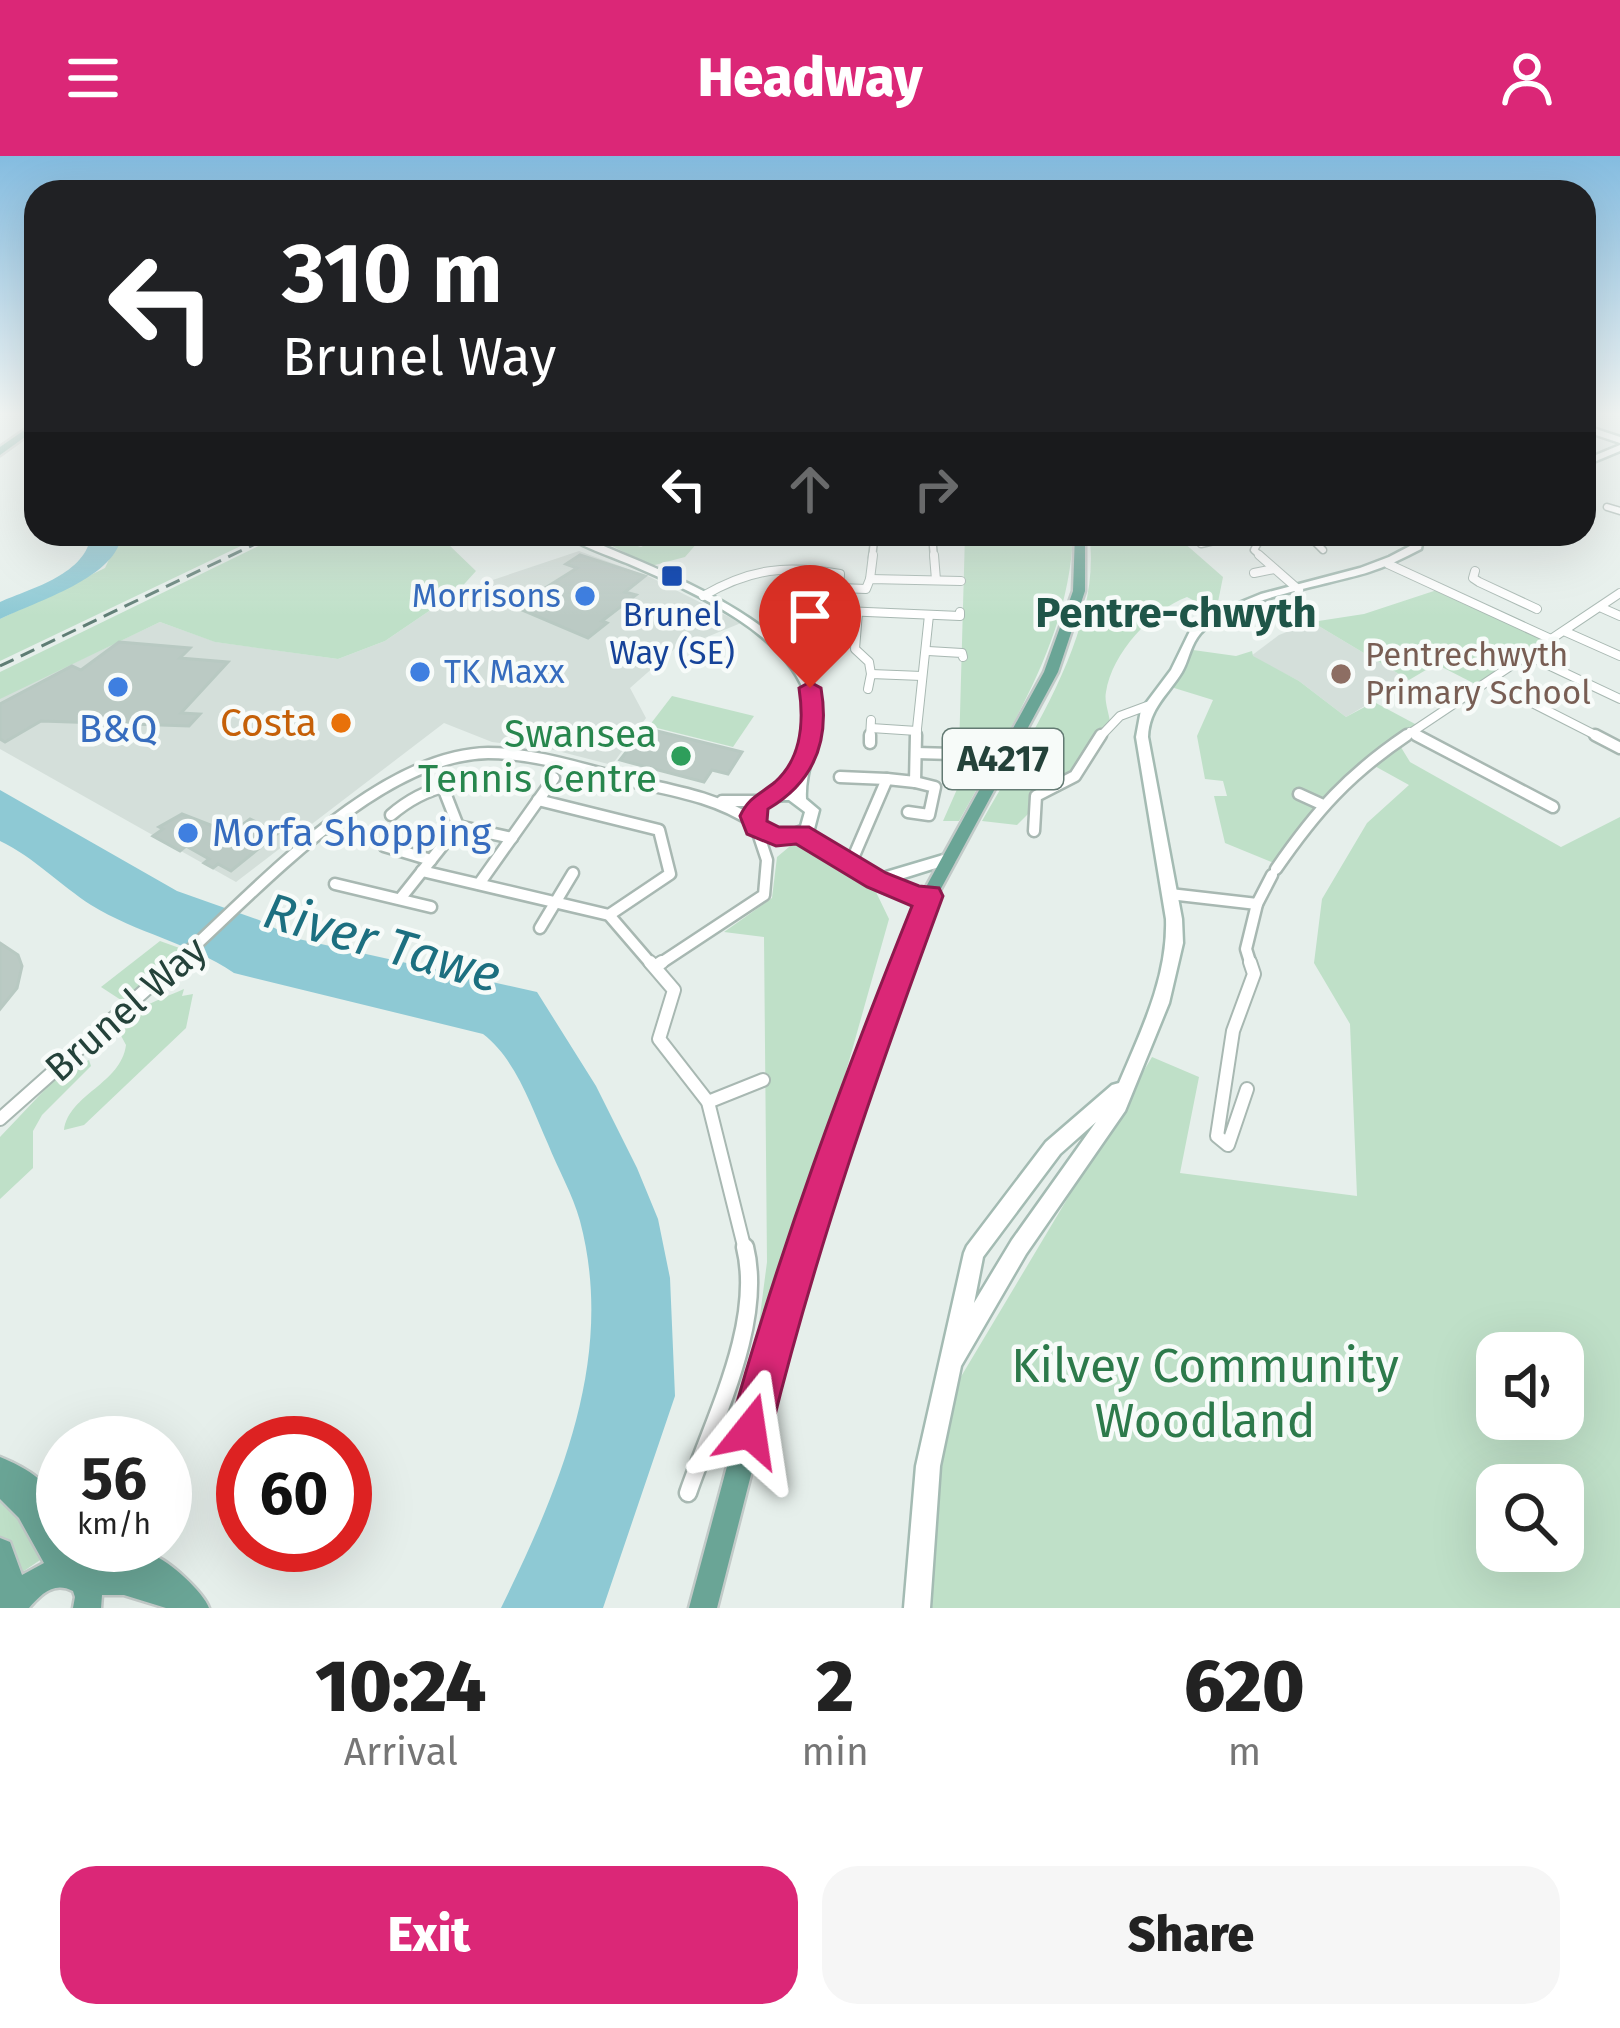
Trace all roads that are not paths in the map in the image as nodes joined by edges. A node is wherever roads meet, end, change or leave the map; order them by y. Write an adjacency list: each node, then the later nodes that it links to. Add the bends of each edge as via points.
1 (1607, 507): 2 (street)
2 (1620, 511)
3 (593, 546): 23 (main road)
4 (873, 546): 18 (street)
5 (933, 546): 15 (street)
6 (1080, 546): 72 (main road, A4217, via 1079,591 1051,672)
7 (1254, 546): 12 (street)
8 (1319, 546): 10 (street)
9 (1417, 546): 11 (main road)
10 (1323, 550)
11 (1388, 564): 20 (main road); 22 (street)
12 (1274, 569): 14 (street); 20 (street)
13 (1475, 571): 17 (street)
14 (1254, 573)
15 (936, 580): 16 (street); 18 (street)
16 (961, 581)
17 (1479, 583): 22 (street); 25 (street)
18 (868, 584): 19 (street)
19 (840, 588): 23 (street, via 839,574 758,566); 26 (street, via 840,610)
20 (1299, 590): 41 (main road, via 1195,632)
21 (1620, 593): 24 (street)
22 (1457, 594): 31 (street)
23 (703, 596): 48 (main road, via 781,650 810,688 815,721)
24 (1602, 608): 29 (street); 30 (street)
25 (1537, 609)
26 (858, 612): 28 (street); 36 (street, via 855,649)
27 (960, 612): 28 (street)
28 (929, 615): 32 (street)
29 (1620, 616)
30 (1566, 632): 31 (street); 34 (street)
31 (1553, 640): 33 (street)
32 (928, 651): 35 (street); 37 (street)
33 (1528, 656): 38 (street); 40 (street)
34 (1620, 656)
35 (963, 657)
36 (871, 674): 37 (street); 39 (street)
37 (922, 676): 42 (street)
38 (1491, 682): 43 (street); 45 (street)
39 (868, 689)
40 (1620, 699)
41 (1147, 706): 67 (street, via 1115,718 1079,772 1036,796); 79 (main road, via 1142,737)
42 (917, 731): 44 (street, via 871,724); 46 (street)
43 (1410, 732): 60 (street); 61 (street)
44 (871, 743)
45 (1620, 748)
46 (916, 752): 47 (street); 52 (street)
47 (953, 754)
48 (800, 770): 57 (main road); 58 (main road)
49 (840, 776): 51 (street)
50 (554, 778): 59 (street)
51 (887, 779): 52 (street); 71 (street)
52 (915, 782): 62 (street, via 935,787 929,815)
53 (442, 785): 54 (street); 63 (street); 66 (street)
54 (511, 785)
55 (1299, 794): 60 (street)
56 (700, 798): 57 (street, Brunel Way); 65 (street, Brunel Way); 92 (street, Brunel Way, via 514,752 446,757 390,779)
57 (768, 798): 58 (main road); 65 (main road, via 754,810)
58 (800, 798): 64 (main road)
59 (538, 800): 69 (street); 85 (street, via 659,830 670,874)
60 (1322, 804): 83 (street)
61 (1553, 807)
62 (908, 812)
63 (391, 815)
64 (813, 817): 68 (main road); 71 (main road)
65 (755, 824): 68 (main road); 73 (street)
66 (458, 826): 69 (street); 74 (street)
67 (1034, 831)
68 (792, 836): 73 (street); 80 (main road, via 877,880)
69 (512, 838): 78 (street)
70 (384, 846): 74 (street)
71 (853, 858): 76 (main road)
72 (950, 858): 76 (main road); 80 (main road, A4217)
73 (767, 860): 87 (street, via 769,884 760,901)
74 (427, 865): 78 (street); 81 (street)
75 (573, 873): 82 (street)
76 (891, 876): 80 (main road)
77 (334, 884): 81 (street)
78 (478, 884): 82 (street)
79 (1170, 894): 83 (street); 89 (main road, via 1169,974)
80 (929, 896): 103 (main road, A4217, via 782,1310)
81 (400, 899): 84 (street)
82 (555, 901): 85 (street); 86 (street)
83 (1257, 904): 90 (street, via 1246,949 1254,974 1224,1074 1220,1142 1232,1142)
84 (431, 907)
85 (608, 915): 87 (street)
86 (540, 928)
87 (656, 966): 91 (street, via 675,997 659,1039)
88 (763, 1080): 91 (street)
89 (1126, 1083): 93 (main road); 93 (main road, via 1053,1148 987,1232 965,1281)
90 (1247, 1089)
91 (708, 1102): 97 (street, via 751,1273 751,1307)
92 (0, 1119)
93 (952, 1360): 106 (main road, via 928,1466)
94 (0, 1470): 96 (main road)
95 (0, 1480): 98 (main road)
96 (36, 1493)
97 (688, 1493)
98 (36, 1520)
99 (0, 1552): 104 (main road, via 9,1570)
100 (56, 1572): 104 (main road)
101 (86, 1572): 105 (main road)
102 (154, 1572): 105 (main road)
103 (706, 1602)
104 (9, 1608)
105 (196, 1608)
106 (916, 1608)

